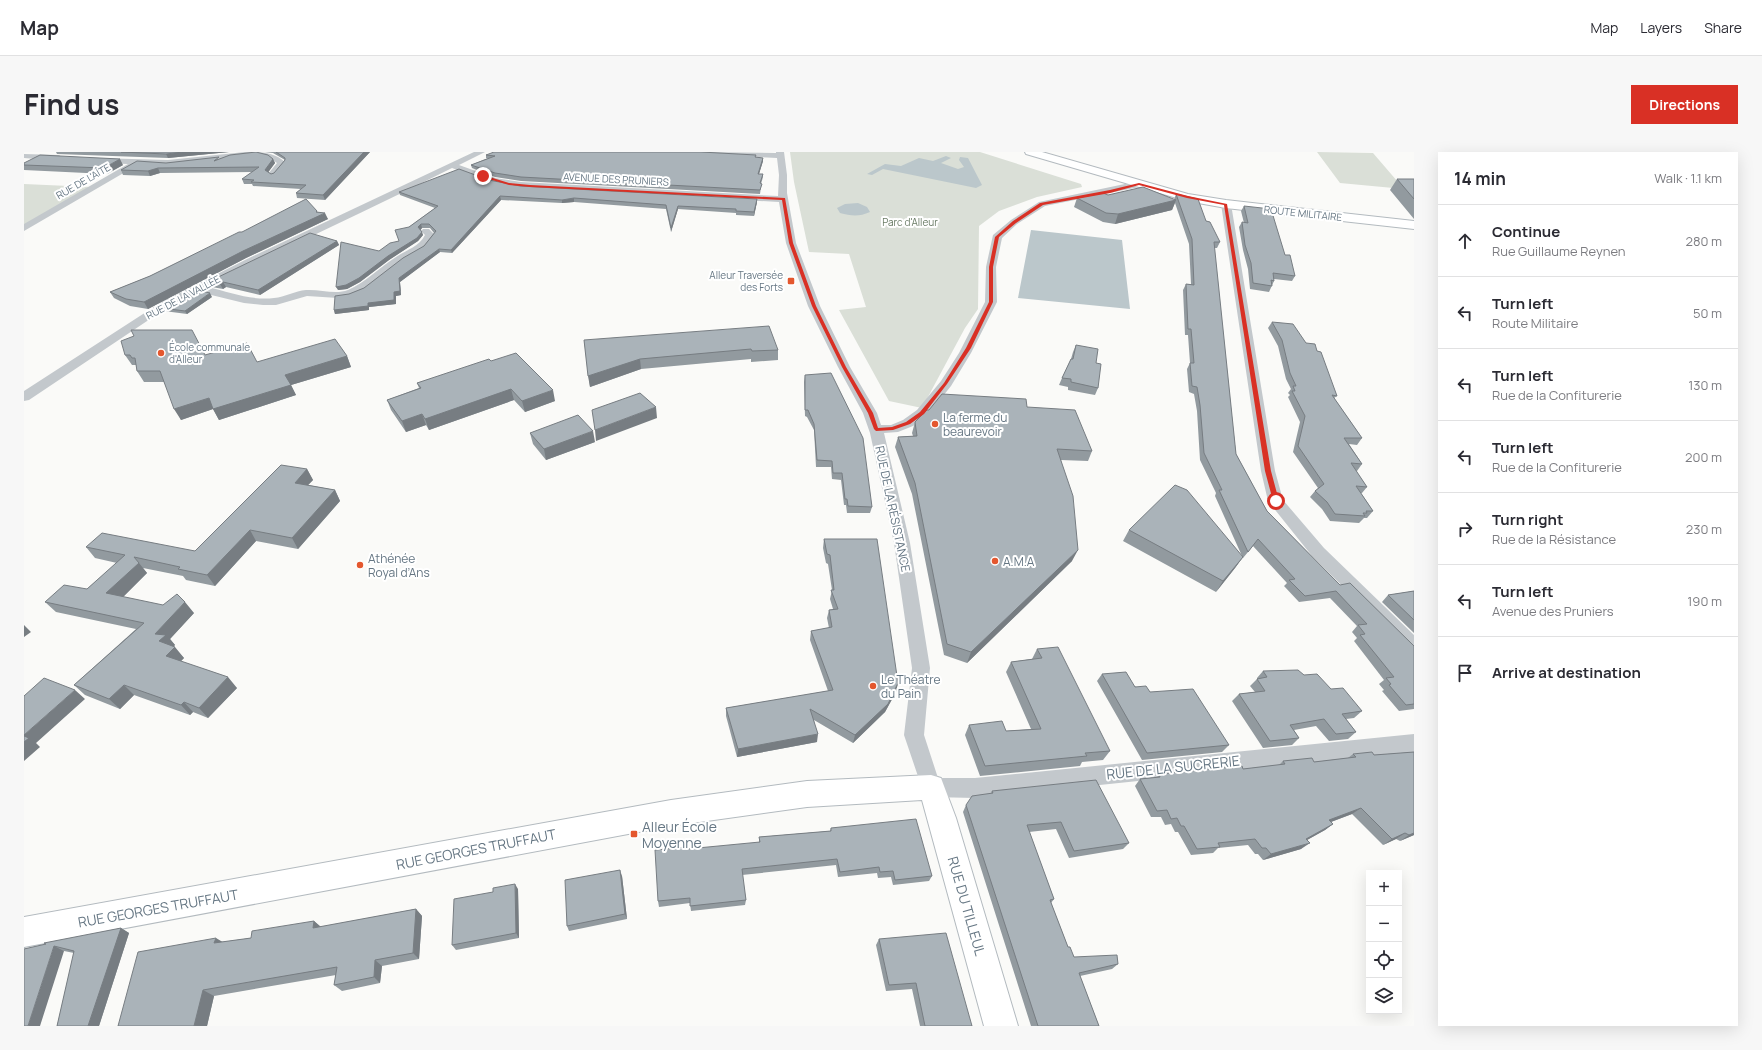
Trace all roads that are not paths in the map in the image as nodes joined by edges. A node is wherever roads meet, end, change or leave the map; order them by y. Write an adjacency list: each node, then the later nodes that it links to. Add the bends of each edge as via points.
1 (44, 152): 7 (street)
2 (481, 152): 11 (street, RUE DE LA VALLÉE)
3 (702, 152): 5 (street)
4 (1030, 152): 13 (street, ROUTE MILITAIRE)
5 (781, 154): 14 (street, RUE DE LA RÉSISTANCE)
6 (24, 156): 7 (street)
7 (36, 156): 8 (street)
8 (68, 158)
9 (91, 160): 10 (street)
10 (137, 162): 12 (street, via 168,163 258,153 273,156 282,163); 17 (street, RUE DE L'AÎTE)
11 (451, 165): 14 (street, AVENUE DES PRUNIERS, via 497,181 520,185); 19 (street, RUE DE LA VALLÉE)
12 (272, 174)
13 (1139, 184): 15 (street, ROUTE MILITAIRE); 21 (street, via 1042,204 1014,222 997,237 991,267 991,302 965,353 946,383 922,413 893,429)
14 (783, 199): 21 (street, RUE DE LA RÉSISTANCE, via 791,243 814,306)
15 (1226, 204): 16 (street, ROUTE MILITAIRE); 22 (street, via 1268,471 1276,501 1318,552)
16 (1414, 225)
17 (24, 228)
18 (426, 231): 19 (street, via 430,235 428,241 348,294 333,296 306,293 267,302)
19 (197, 288): 20 (street, RUE DE LA VALLÉE, via 124,330)
20 (24, 397)
21 (876, 429): 24 (street, RUE DE LA RÉSISTANCE, via 902,543 921,668 914,735)
22 (1414, 646)
23 (1414, 743): 24 (street, RUE DE LA SUCRERIE, via 975,788)
24 (931, 787): 25 (street, RUE GEORGES TRUFFAUT, via 807,794 671,813); 26 (street, RUE DU TILLEUL)
25 (24, 932)
26 (1001, 1026)

